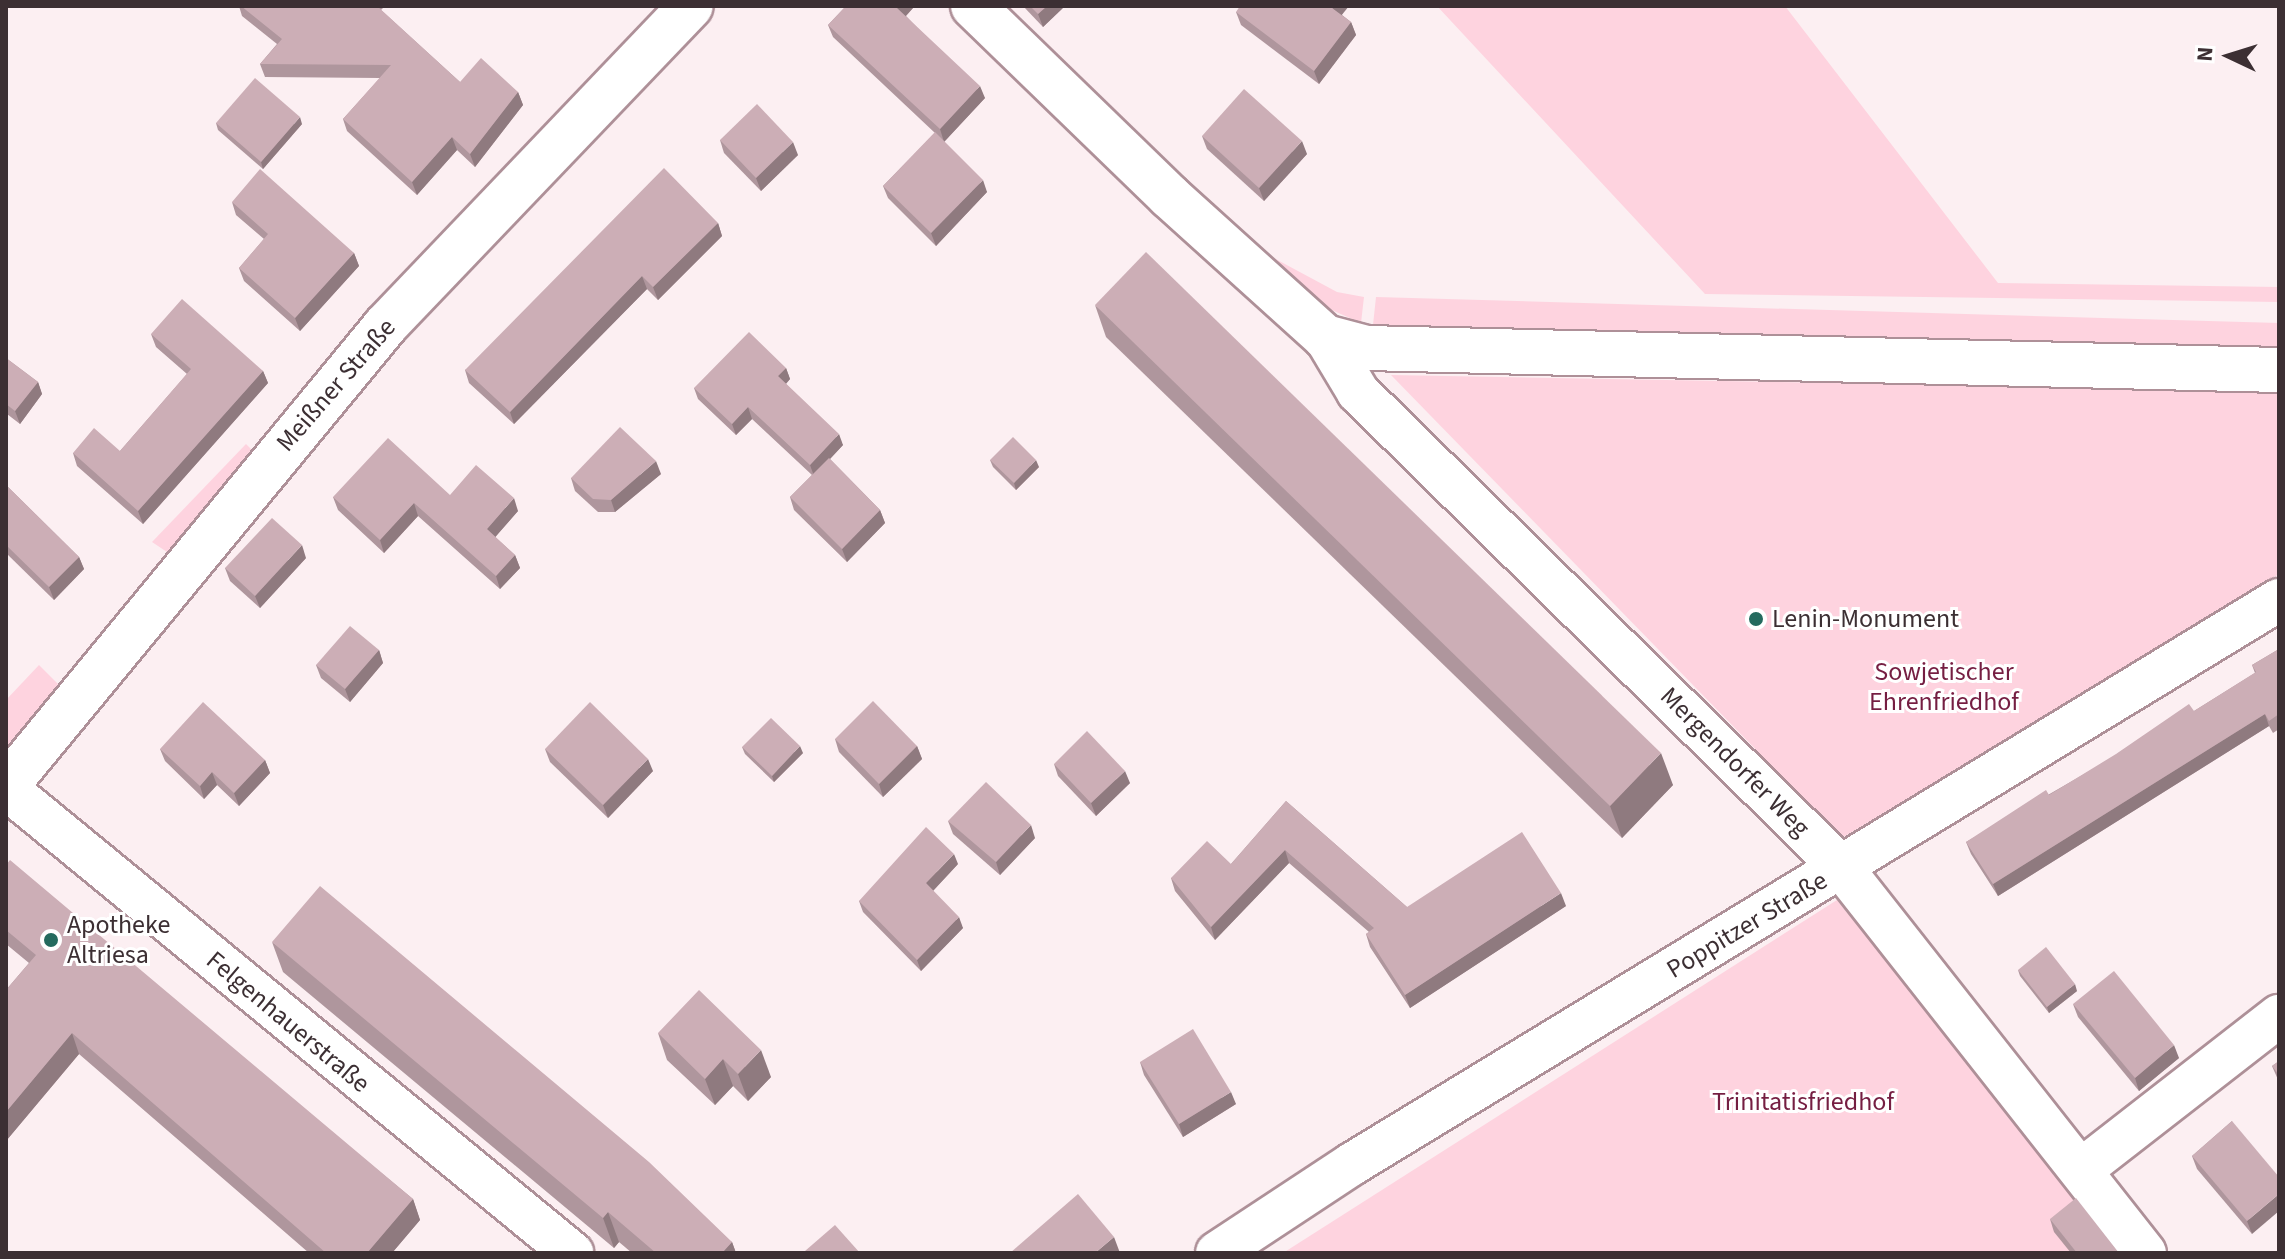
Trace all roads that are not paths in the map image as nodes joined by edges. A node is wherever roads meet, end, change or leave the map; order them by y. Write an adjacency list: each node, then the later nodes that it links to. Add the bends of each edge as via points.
1 (691, 6): 6 (main road, Meißner Straße, via 377,336)
2 (973, 6): 3 (main road, via 1169,196)
3 (1325, 337): 4 (main road, via 1366,348); 7 (street, Mergendorfer Weg, via 1358,392)
4 (2279, 370)
5 (2279, 600): 7 (street, Poppitzer Straße)
6 (6, 787): 10 (street, Felgenhauerstraße)
7 (1842, 868): 9 (street, Mergendorfer Weg); 11 (street, Poppitzer Straße, via 1352,1164)
8 (2279, 1016): 9 (street)
9 (2081, 1170): 12 (street, Mergendorfer Weg)
10 (572, 1253)
11 (1217, 1253)
12 (2145, 1253)

